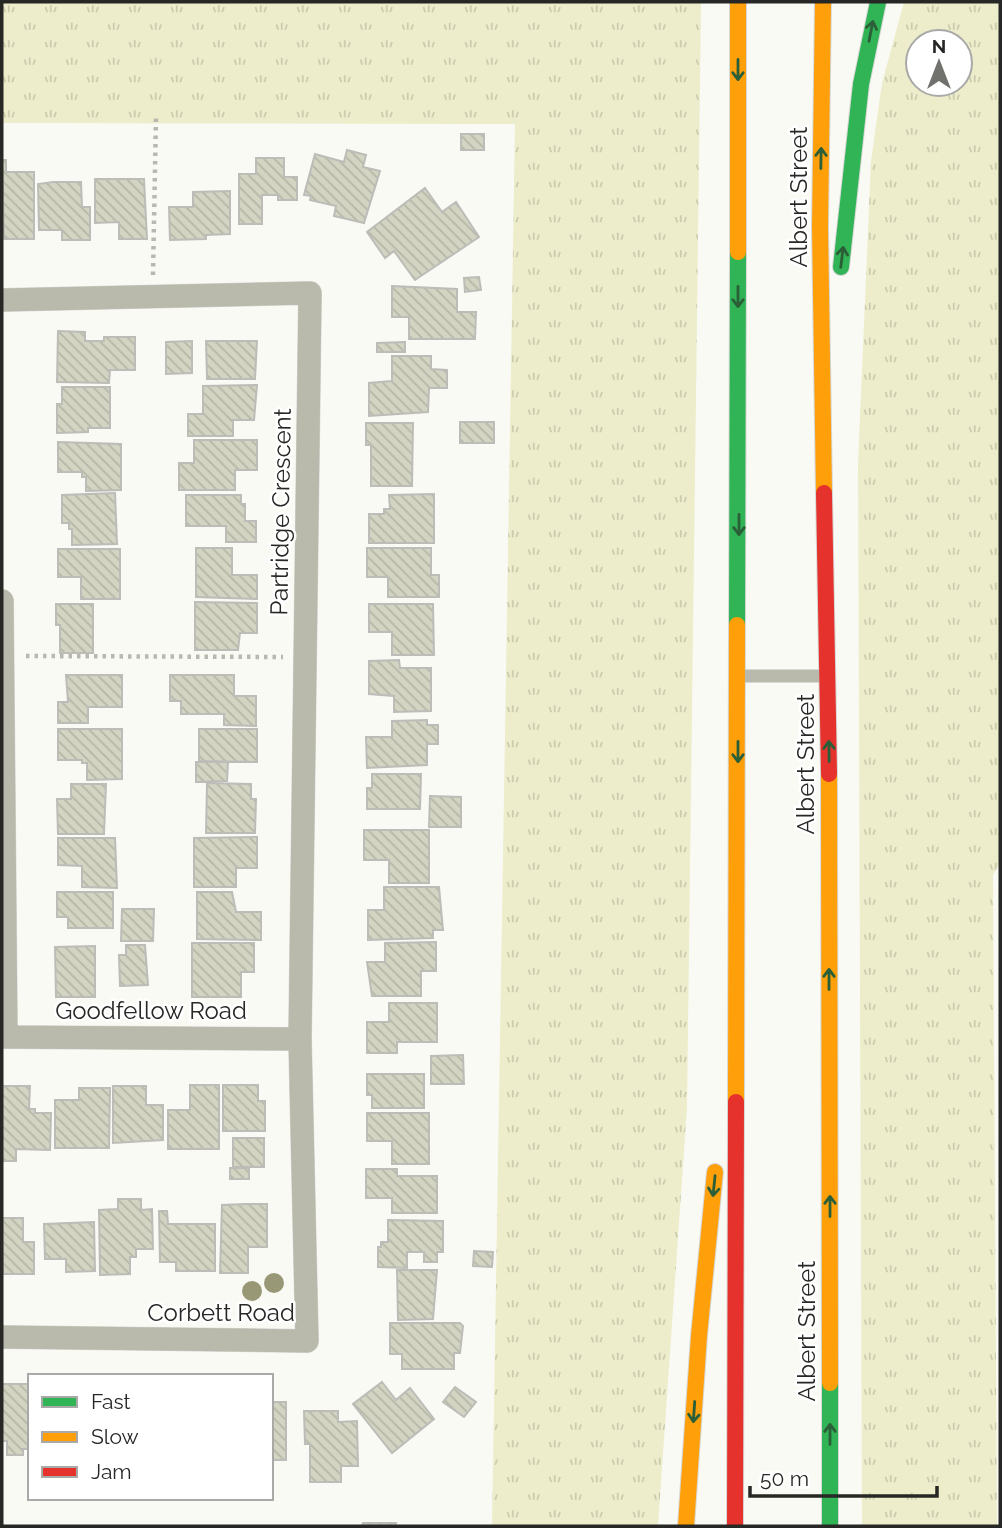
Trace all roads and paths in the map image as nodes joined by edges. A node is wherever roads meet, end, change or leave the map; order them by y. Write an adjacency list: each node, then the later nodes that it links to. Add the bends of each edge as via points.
1 (738, 2): 11 (highway, one-way to 11)
2 (822, 2): 7 (highway, Albert Street, one-way to 2)
3 (878, 2): 7 (highway, one-way to 3, via 861,84)
4 (156, 116): 5 (path)
5 (153, 297): 6 (street, Partridge Crescent); 10 (street, Partridge Crescent, via 310,293)
6 (2, 300)
7 (824, 397): 12 (highway, Albert Street)
8 (2, 601): 9 (street)
9 (2, 656): 10 (path); 14 (street)
10 (305, 657): 15 (street, Partridge Crescent)
11 (739, 676): 12 (lane); 13 (highway, one-way to 13)
12 (828, 676): 21 (highway, Albert Street, one-way to 12)
13 (738, 947): 16 (highway); 20 (highway)
14 (4, 1037): 15 (street, Goodfellow Road)
15 (300, 1039): 18 (street, Corbett Road, via 307,1341)
16 (720, 1128)
17 (717, 1156): 19 (highway, one-way to 19)
18 (2, 1337)
19 (686, 1526)
20 (735, 1526)
21 (830, 1526)

